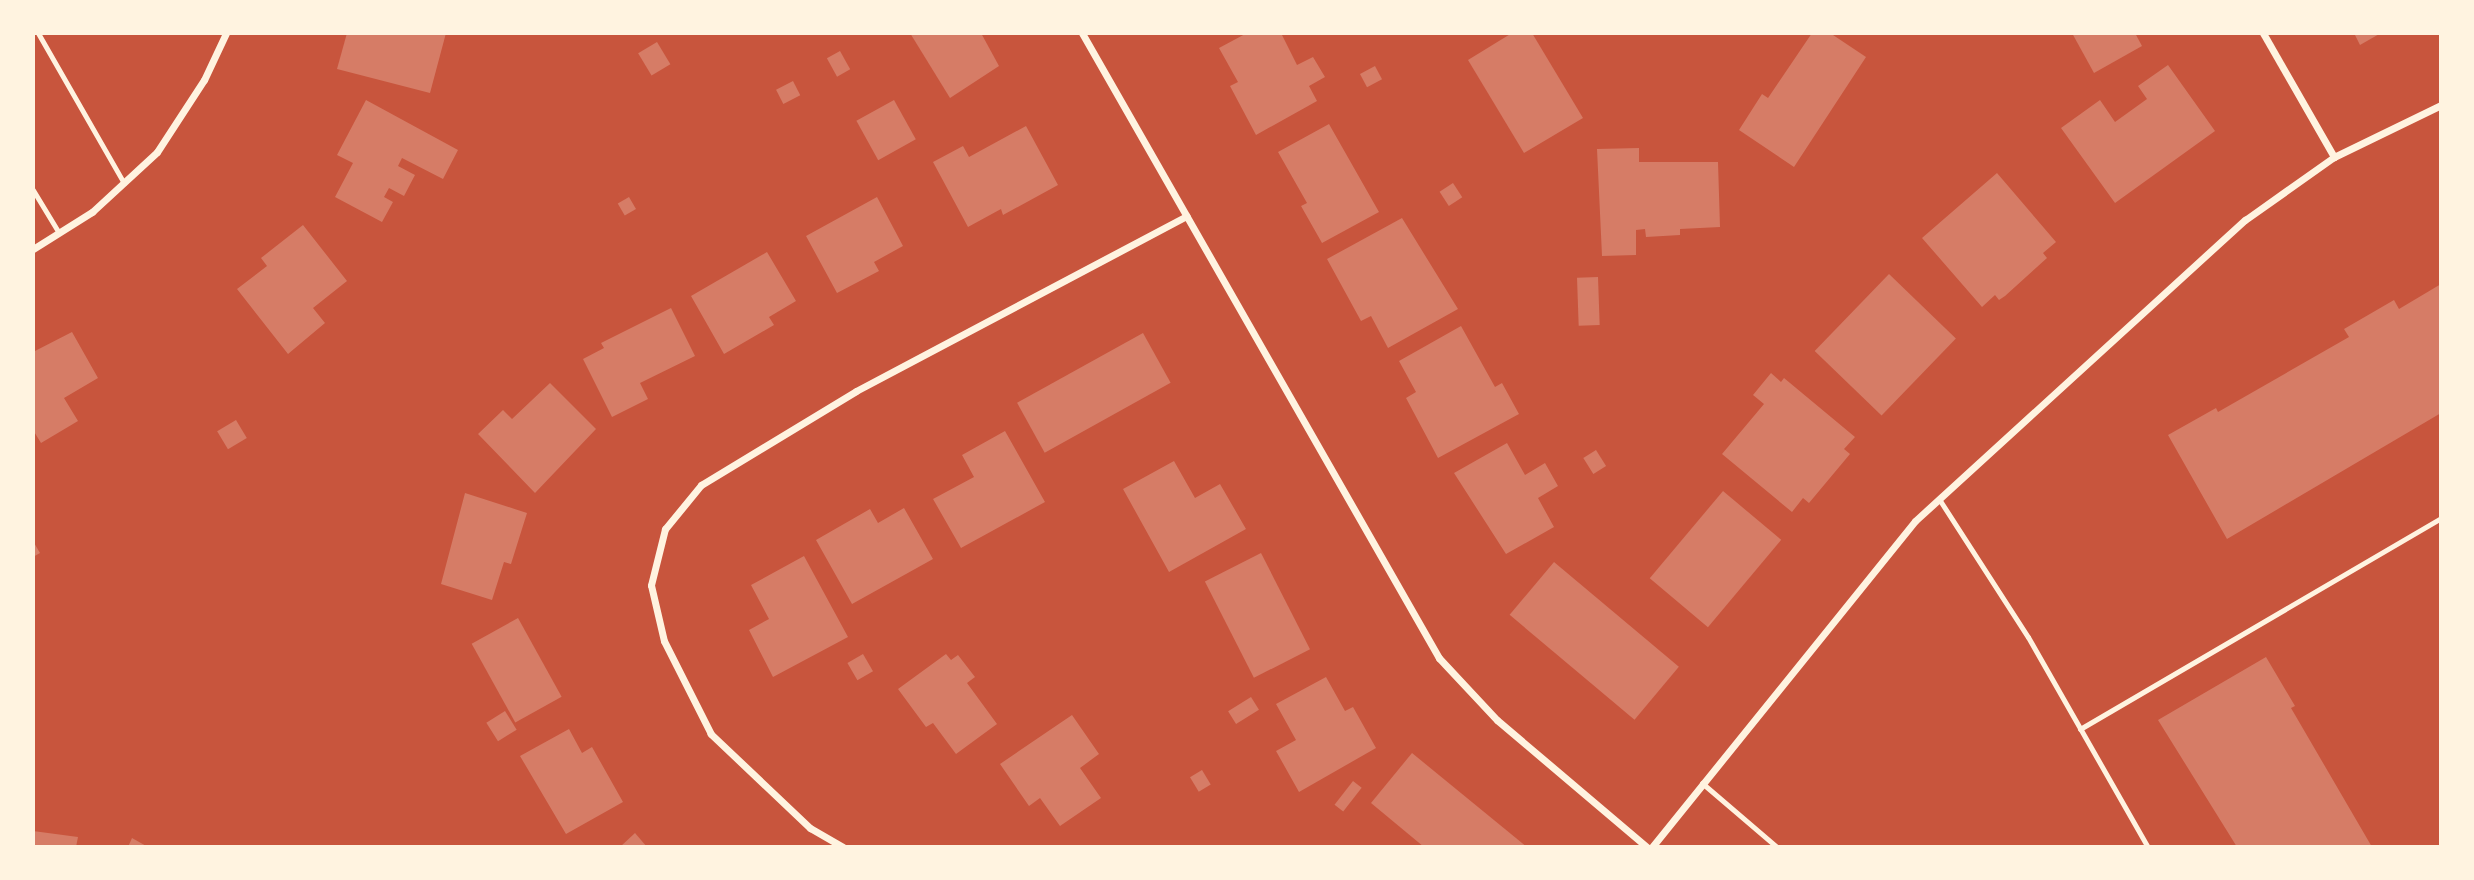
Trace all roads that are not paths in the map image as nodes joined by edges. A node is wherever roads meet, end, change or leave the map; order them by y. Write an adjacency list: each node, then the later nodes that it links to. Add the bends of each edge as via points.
1 (38, 33): 7 (lane)
2 (226, 33): 7 (street, via 204,80 157,152)
3 (1082, 33): 9 (street)
4 (2263, 33): 6 (street)
5 (2441, 105): 6 (street)
6 (2334, 157): 12 (street, via 2245,220)
7 (124, 183): 10 (street)
8 (33, 190): 10 (lane)
9 (1186, 216): 16 (street, via 856,391 701,485 665,529 651,585 664,641 712,734 810,828); 17 (street, via 1439,658 1497,720)
10 (59, 233): 11 (street)
11 (33, 249)
12 (1939, 499): 14 (lane); 15 (street, via 1914,522)
13 (2441, 517): 14 (lane)
14 (2080, 729): 20 (lane)
15 (1702, 783): 18 (street); 19 (lane)
16 (842, 847)
17 (1647, 847)
18 (1652, 847)
19 (1777, 847)
20 (2148, 847)

